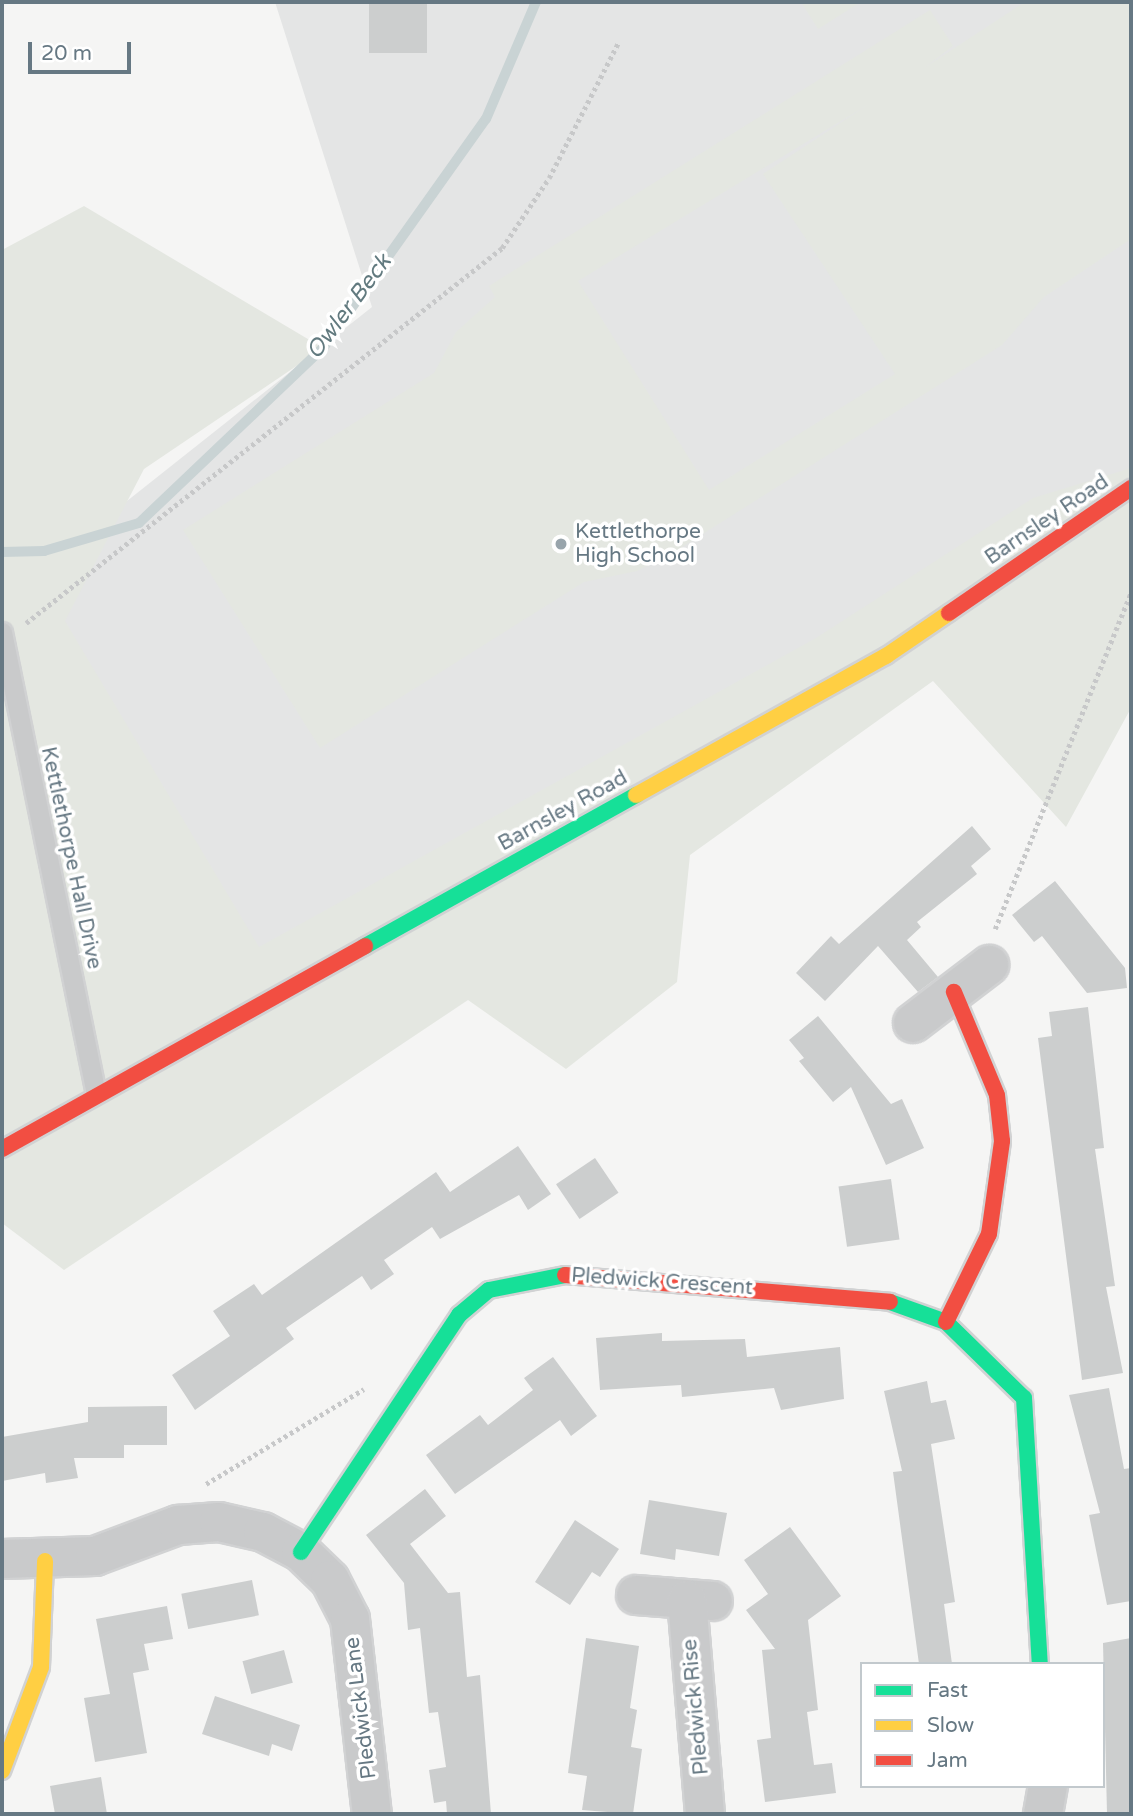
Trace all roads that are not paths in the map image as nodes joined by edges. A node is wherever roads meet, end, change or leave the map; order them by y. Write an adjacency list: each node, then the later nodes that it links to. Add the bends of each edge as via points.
1 (1131, 488): 6 (street, Barnsley Road, via 886,656)
2 (3, 636): 6 (lane, Kettlethorpe Hall Drive)
3 (989, 965): 4 (street)
4 (954, 992): 5 (street); 8 (street, via 997,1095 1002,1141 989,1234)
5 (914, 1023)
6 (96, 1093): 7 (street, Barnsley Road)
7 (2, 1149)
8 (946, 1322): 9 (street, Pledwick Crescent, via 896,1303 651,1278 568,1273 489,1290 459,1315); 13 (street, Pledwick Crescent, via 1024,1398)
9 (301, 1552): 11 (street, Pledwick Lane, via 263,1532 219,1522 178,1525 95,1556); 16 (street, Pledwick Lane, via 330,1580 351,1619)
10 (2, 1559): 11 (street, Pledwick Lane)
11 (46, 1561): 14 (street, via 41,1667)
12 (636, 1595): 17 (street, Pledwick Rise, via 700,1601)
13 (1040, 1662)
14 (2, 1771)
15 (1048, 1788): 18 (street)
16 (372, 1814)
17 (705, 1814)
18 (1043, 1814)

